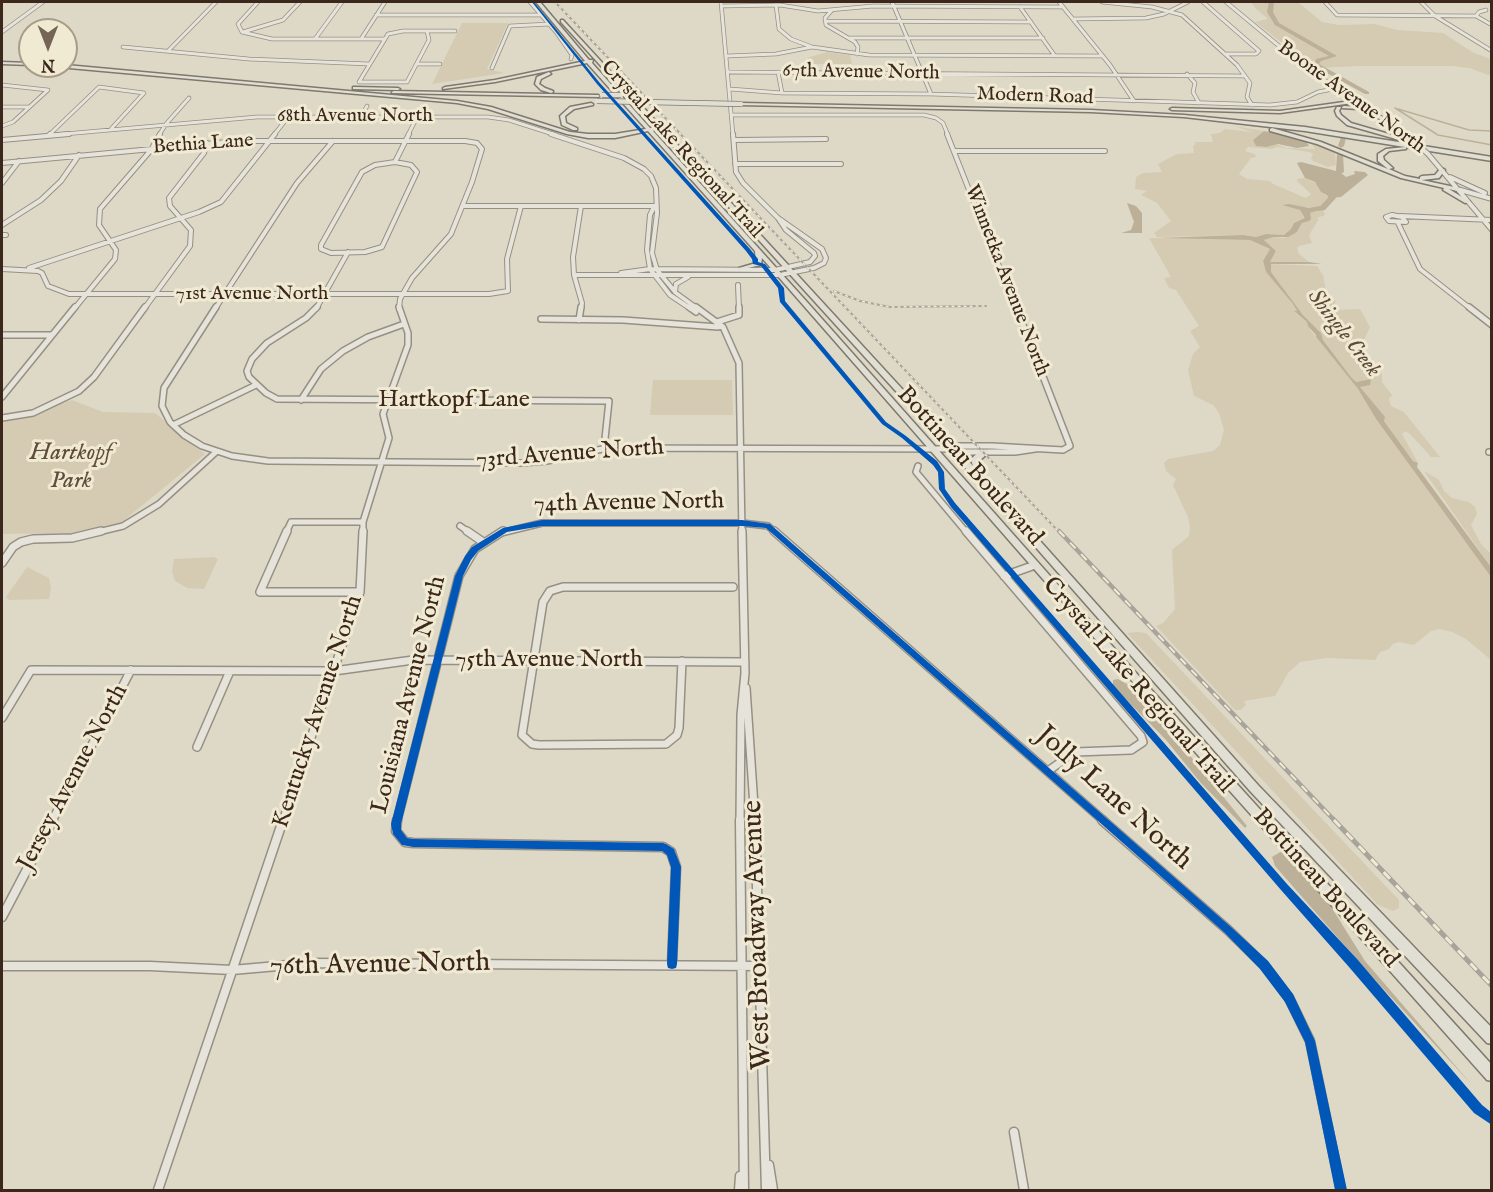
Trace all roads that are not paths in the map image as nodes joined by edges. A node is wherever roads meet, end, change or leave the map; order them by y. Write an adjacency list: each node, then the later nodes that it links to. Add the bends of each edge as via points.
1 (43, 2): 41 (street)
2 (216, 2): 51 (street)
3 (258, 2): 42 (street, via 238,24)
4 (300, 2): 42 (street, via 283,20)
5 (342, 2): 46 (street)
6 (385, 2): 27 (street)
7 (530, 2): 28 (street)
8 (538, 2): 64 (highway, Bottineau Boulevard)
9 (544, 2): 61 (highway, Bottineau Boulevard)
10 (892, 2): 21 (street)
11 (1059, 2): 23 (street)
12 (1102, 2): 18 (street)
13 (1188, 2): 26 (street)
14 (1203, 2): 54 (street, via 1259,51)
15 (1226, 2): 78 (street, Boone Avenue North, via 1302,65)
16 (1324, 2): 29 (street, via 1337,15)
17 (1421, 2): 30 (street)
18 (1132, 3): 26 (street)
19 (722, 4): 20 (street); 56 (street)
20 (777, 5): 24 (street, via 813,11); 50 (street, via 779,29 791,39)
21 (894, 6): 22 (street); 24 (street); 35 (street)
22 (1020, 7): 23 (street); 36 (street)
23 (1063, 7): 32 (street)
24 (832, 9): 34 (street)
25 (1486, 10): 31 (street)
26 (1169, 11): 32 (street, via 1146,18); 54 (street, via 1184,16)
27 (376, 15): 28 (street); 47 (street)
28 (543, 15): 37 (street)
29 (1393, 15): 30 (street); 33 (street)
30 (1435, 16): 31 (street); 52 (street)
31 (1476, 16): 38 (street)
32 (1073, 19): 58 (street)
33 (1399, 20)
34 (825, 21): 35 (street); 43 (street, via 831,29)
35 (900, 22): 36 (street); 44 (street)
36 (1031, 22): 45 (street)
37 (550, 24): 59 (street); 69 (street, via 510,26)
38 (1491, 25)
39 (427, 31): 40 (street); 48 (street, via 395,32); 66 (street, via 429,39)
40 (455, 31)
41 (2, 32)
42 (242, 32): 46 (street, via 272,39)
43 (850, 38): 44 (street); 53 (street, via 858,46)
44 (907, 38): 45 (street); 55 (street)
45 (1043, 38): 57 (street)
46 (315, 39): 47 (street)
47 (361, 39): 48 (street)
48 (384, 39): 65 (street)
49 (123, 47): 51 (street)
50 (812, 47): 53 (street); 56 (street, via 776,54)
51 (168, 51): 65 (street)
52 (1491, 51)
53 (857, 54): 55 (street)
54 (1224, 54): 75 (street)
55 (915, 55): 57 (street); 72 (street)
56 (727, 56): 70 (street)
57 (1055, 56): 58 (street)
58 (1102, 56): 73 (street)
59 (571, 59)
60 (2, 61): 62 (highway)
61 (599, 61): 64 (highway); 102 (highway, Bottineau Boulevard)
62 (18, 62)
63 (78, 63): 77 (highway)
64 (589, 63): 77 (highway, via 480,84 425,89); 84 (highway, via 542,76 538,85 551,92); 104 (highway, Bottineau Boulevard)
65 (369, 64): 66 (street, via 359,82 407,82)
66 (417, 64): 67 (street)
67 (440, 64)
68 (78, 68): 81 (highway)
69 (492, 68)
70 (729, 72): 71 (street, 67th Avenue North); 79 (street)
71 (778, 72): 72 (street, 67th Avenue North); 80 (street)
72 (923, 74): 73 (street, 67th Avenue North); 82 (street)
73 (1116, 74): 74 (street, 67th Avenue North); 85 (street)
74 (1187, 74): 75 (street, 67th Avenue North); 88 (street, via 1195,83 1193,92)
75 (1245, 75): 89 (street, via 1251,86 1247,98)
76 (2, 85): 92 (street, via 47,89)
77 (338, 88): 84 (highway)
78 (1338, 88): 87 (street, Boone Avenue North); 89 (street, Modern Road, via 1297,102)
79 (730, 89): 80 (street, Modern Road); 96 (street)
80 (782, 93): 82 (street, Modern Road)
81 (354, 94): 84 (highway); 104 (highway, via 471,104 581,135 609,136)
82 (931, 94): 85 (street, Modern Road)
83 (189, 98): 101 (street)
84 (597, 99): 86 (highway, bridge); 86 (highway, bridge); 104 (highway, via 567,111 561,117 563,123 595,132)
85 (1134, 101): 88 (street, Modern Road)
86 (741, 102): 93 (highway); 95 (highway)
87 (1360, 102): 93 (highway, via 1274,112); 94 (highway); 100 (street, Boone Avenue North)
88 (1198, 103): 89 (street, Modern Road)
89 (1252, 105)
90 (367, 106): 98 (street)
91 (2, 107): 92 (street)
92 (30, 107): 103 (street)
93 (1107, 107): 113 (highway, via 1246,116)
94 (1339, 108): 100 (highway, via 1359,108); 113 (highway, via 1339,117 1352,125)
95 (1157, 114): 120 (highway, via 1305,129); 130 (highway, via 1290,134)
96 (732, 115): 109 (street); 116 (street, Winnetka Avenue North, via 924,115 943,123)
97 (288, 117): 98 (street, 68th Avenue North); 101 (street, 68th Avenue North); 110 (street)
98 (361, 117): 99 (street, 68th Avenue North)
99 (417, 117): 112 (street); 138 (street, 68th Avenue North, via 501,118 624,158 651,176 656,189)
100 (1386, 120): 127 (street, Boone Avenue North, bridge)
101 (166, 124): 105 (street, 68th Avenue North); 115 (street)
102 (658, 125): 104 (highway); 156 (highway, Bottineau Boulevard)
103 (2, 126)
104 (646, 128): 149 (highway, Bottineau Boulevard)
105 (110, 130): 106 (street, 68th Avenue North); 106 (street, via 144,93 99,87)
106 (48, 136): 108 (street, 68th Avenue North)
107 (826, 139): 109 (street)
108 (2, 140)
109 (735, 140): 125 (street)
110 (270, 141): 111 (street, Bethia Lane); 114 (street, Bethia Lane); 140 (street, via 225,198)
111 (333, 141): 112 (street, Bethia Lane); 167 (street, via 297,183)
112 (406, 141): 123 (street); 135 (street, Bethia Lane, via 477,143 482,149)
113 (1414, 141): 118 (highway)
114 (207, 143): 115 (street, Bethia Lane); 140 (street, via 204,153 169,198 170,206)
115 (152, 148): 119 (street, Bethia Lane); 148 (street, via 99,209 99,225)
116 (955, 151): 117 (street); 187 (street, Winnetka Avenue North)
117 (1105, 151)
118 (1491, 154)
119 (79, 155): 122 (street, Bethia Lane); 146 (street, via 49,193)
120 (1478, 157): 121 (highway); 128 (highway, via 1405,148 1380,155 1386,166)
121 (1491, 159)
122 (19, 161): 124 (street, Bethia Lane); 129 (street)
123 (395, 162): 150 (street, via 411,165 417,172 384,244 370,252); 150 (street, via 362,172 321,244 327,252)
124 (2, 163)
125 (735, 164): 126 (street); 141 (street, via 742,181)
126 (841, 164)
127 (1444, 172): 128 (highway, via 1435,178); 131 (street, Boone Avenue North); 132 (street)
128 (1413, 177): 131 (highway)
129 (2, 183)
130 (1426, 183): 131 (highway); 134 (highway)
131 (1455, 187): 132 (street); 133 (street); 134 (street, Boone Avenue North)
132 (1485, 193): 133 (street)
133 (1491, 197)
134 (1467, 202): 142 (street, Boone Avenue North)
135 (462, 206): 136 (street); 169 (street, via 444,243)
136 (521, 206): 137 (street); 169 (street, 71st Avenue North, via 507,259 508,291)
137 (581, 206): 138 (street); 159 (street)
138 (655, 206): 153 (street, via 647,249); 155 (street, West Broadway Avenue, via 652,253)
139 (1400, 216): 142 (street); 144 (street); 145 (street, via 1386,217)
140 (181, 218): 148 (street); 166 (street, via 191,230 190,246)
141 (778, 218): 156 (street, via 815,256); 156 (street, via 825,253 826,258 819,266)
142 (1481, 220): 143 (street); 144 (street); 147 (street, Boone Avenue North)
143 (1491, 220)
144 (1406, 222): 145 (street)
145 (1398, 224): 176 (street, via 1420,269)
146 (2, 225)
147 (1491, 230)
148 (110, 240): 152 (street); 165 (street, via 116,250 115,259)
149 (758, 250): 154 (highway, via 759,264); 157 (highway, Bottineau Boulevard)
150 (348, 252): 168 (street)
151 (2, 269): 152 (street)
152 (25, 269): 165 (street, 71st Avenue North, via 42,273 44,282 53,290)
153 (650, 269): 155 (street); 158 (street); 161 (street, West Broadway Avenue)
154 (741, 269): 155 (street); 157 (street)
155 (657, 270): 162 (street, West Broadway Avenue)
156 (790, 270): 157 (street); 189 (highway, Bottineau Boulevard)
157 (777, 272): 160 (street); 188 (highway, Bottineau Boulevard)
158 (620, 274): 159 (street); 161 (street)
159 (574, 275): 172 (street, via 582,303)
160 (693, 275): 162 (street); 164 (street, via 678,282)
161 (654, 276): 162 (street); 170 (street, West Broadway Avenue, via 670,295)
162 (660, 276): 164 (street, West Broadway Avenue)
163 (738, 285): 175 (street, via 739,315)
164 (676, 293): 175 (street, West Broadway Avenue)
165 (86, 294): 166 (street, 71st Avenue North); 178 (street)
166 (155, 294): 167 (street, 71st Avenue North); 183 (street, via 79,391 33,413)
167 (223, 295): 168 (street, 71st Avenue North); 184 (street, via 164,388 162,406)
168 (326, 295): 169 (street, 71st Avenue North); 179 (street, via 313,312 252,359 247,371)
169 (402, 295): 173 (street, Kentucky Avenue North, via 399,312)
170 (702, 315): 174 (street); 175 (street, West Broadway Avenue)
171 (541, 319): 172 (street)
172 (579, 320): 174 (street)
173 (404, 324): 181 (street, via 368,337 331,359); 182 (street, Kentucky Avenue North, via 408,345)
174 (695, 324): 175 (street)
175 (716, 324): 186 (street, West Broadway Avenue, via 728,336 739,363)
176 (1491, 325)
177 (2, 335): 178 (street)
178 (52, 335): 180 (street)
179 (256, 385): 181 (street, Hartkopf Lane, via 277,399); 184 (street)
180 (2, 397)
181 (301, 400): 182 (street, Hartkopf Lane)
182 (387, 400): 185 (street, Hartkopf Lane, via 609,401); 193 (street, Kentucky Avenue North, via 383,414 389,438)
183 (2, 418)
184 (173, 425): 191 (street, 73rd Avenue North)
185 (604, 448): 186 (street, 73rd Avenue North); 193 (street, 73rd Avenue North, via 534,462)
186 (742, 448): 188 (street, 73rd Avenue North); 197 (street, West Broadway Avenue)
187 (1069, 448): 190 (street, 73rd Avenue North)
188 (933, 449): 189 (street, 73rd Avenue North); 201 (highway, Bottineau Boulevard)
189 (952, 449): 190 (street, 73rd Avenue North); 192 (street, 73rd Avenue North); 195 (highway, Bottineau Boulevard)
190 (1035, 449): 192 (street, 73rd Avenue North)
191 (216, 452): 193 (street, 73rd Avenue North, via 268,461); 200 (street, via 159,504 123,526 72,538 21,542)
192 (984, 452): 195 (highway, via 976,457 975,464)
193 (382, 462): 196 (street, Kentucky Avenue North)
194 (918, 466): 202 (street, via 916,472)
195 (984, 483): 222 (highway, Bottineau Boulevard, via 1254,788)
196 (363, 522): 204 (street, Kentucky Avenue North); 204 (street, via 291,522 260,592)
197 (742, 523): 199 (street, 74th Avenue North, via 530,524); 208 (street, West Broadway Avenue); 215 (street, Jolly Lane North, via 768,526)
198 (460, 526): 199 (street)
199 (483, 542): 205 (street, Louisiana Avenue North, via 468,558 459,576)
200 (2, 563)
201 (1035, 565): 202 (street); 223 (highway, Bottineau Boulevard)
202 (1004, 576): 215 (street, via 1143,742 1131,750 1075,752)
203 (733, 587): 206 (street, via 556,588 545,596)
204 (360, 592): 211 (street, Kentucky Avenue North)
205 (438, 660): 206 (street, 75th Avenue North); 211 (street, 75th Avenue North, via 399,661); 217 (street, Louisiana Avenue North, via 396,824 399,838 413,843 663,847 671,852 676,867)
206 (532, 661): 207 (street, 75th Avenue North); 207 (street, via 521,728 526,740 539,745 658,746 672,740 679,728)
207 (682, 661): 208 (street, 75th Avenue North)
208 (745, 662): 212 (street, West Broadway Avenue)
209 (131, 670): 210 (street, 75th Avenue North); 213 (street, 75th Avenue North, via 31,670); 216 (street, Jersey Avenue North)
210 (230, 671): 211 (street, 75th Avenue North); 214 (street)
211 (334, 671): 221 (street, Kentucky Avenue North)
212 (745, 679): 219 (street, West Broadway Avenue, via 741,725); 220 (street, West Broadway Avenue, via 750,714)
213 (2, 718)
214 (197, 747)
215 (1048, 771): 233 (street, Jolly Lane North, via 1250,950 1289,998 1310,1041)
216 (2, 917)
217 (672, 964): 219 (street, 76th Avenue North); 221 (street, 76th Avenue North, via 312,963)
218 (2, 966): 221 (street, 76th Avenue North)
219 (741, 966): 220 (street, 76th Avenue North); 226 (street, West Broadway Avenue)
220 (759, 966): 225 (street, West Broadway Avenue)
221 (232, 969): 227 (street, Kentucky Avenue North)
222 (1491, 1038)
223 (1491, 1076)
224 (1014, 1132): 232 (street)
225 (765, 1141): 230 (street, West Broadway Avenue); 231 (street)
226 (743, 1143): 228 (street); 229 (street, West Broadway Avenue)
227 (158, 1191)
228 (739, 1191)
229 (744, 1191)
230 (766, 1191)
231 (773, 1191)
232 (1024, 1191)
233 (1341, 1191)

